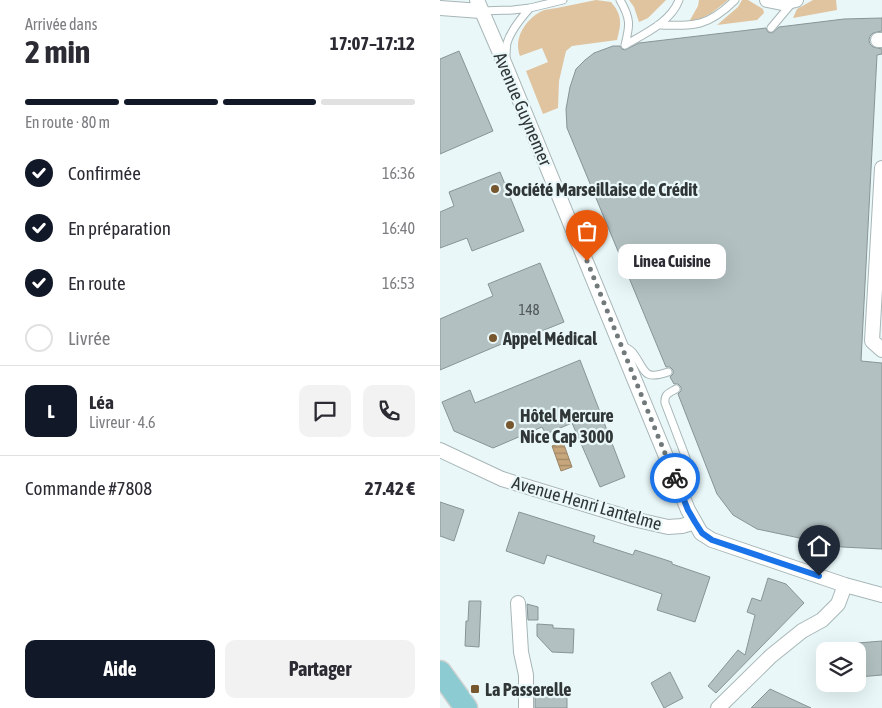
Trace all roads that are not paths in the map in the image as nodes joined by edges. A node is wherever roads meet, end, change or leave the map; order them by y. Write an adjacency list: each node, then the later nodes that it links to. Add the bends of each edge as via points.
1 (563, 0): 9 (lane)
2 (620, 0): 10 (lane, via 630,23 625,45)
3 (680, 0): 10 (lane, via 672,14)
4 (735, 0): 10 (lane, via 724,11 702,23)
5 (767, 0): 6 (street, via 782,3)
6 (796, 0): 11 (lane)
7 (482, 4): 8 (street); 9 (lane, via 513,10); 12 (street, Avenue Guynemer)
8 (440, 8)
9 (530, 8): 12 (lane, via 506,45)
10 (658, 25)
11 (771, 28)
12 (506, 67): 15 (street, Avenue Guynemer)
13 (882, 168): 14 (street)
14 (879, 342)
15 (620, 345): 16 (lane, via 631,351 646,373 658,375); 19 (street, Avenue Guynemer)
16 (668, 372)
17 (676, 389): 19 (lane, via 666,394 664,399 686,458 687,469)
18 (440, 450): 20 (street, Avenue Henri Lantelme, via 502,479 633,519 668,527)
19 (680, 489): 20 (street, Avenue Guynemer)
20 (695, 522): 21 (street, via 712,540)
21 (845, 585): 22 (street); 27 (street, via 838,604 822,620 771,656)
22 (882, 595)
23 (518, 603): 26 (street, via 526,675)
24 (440, 672): 25 (main road)
25 (466, 708)
26 (526, 708)
27 (718, 708)

